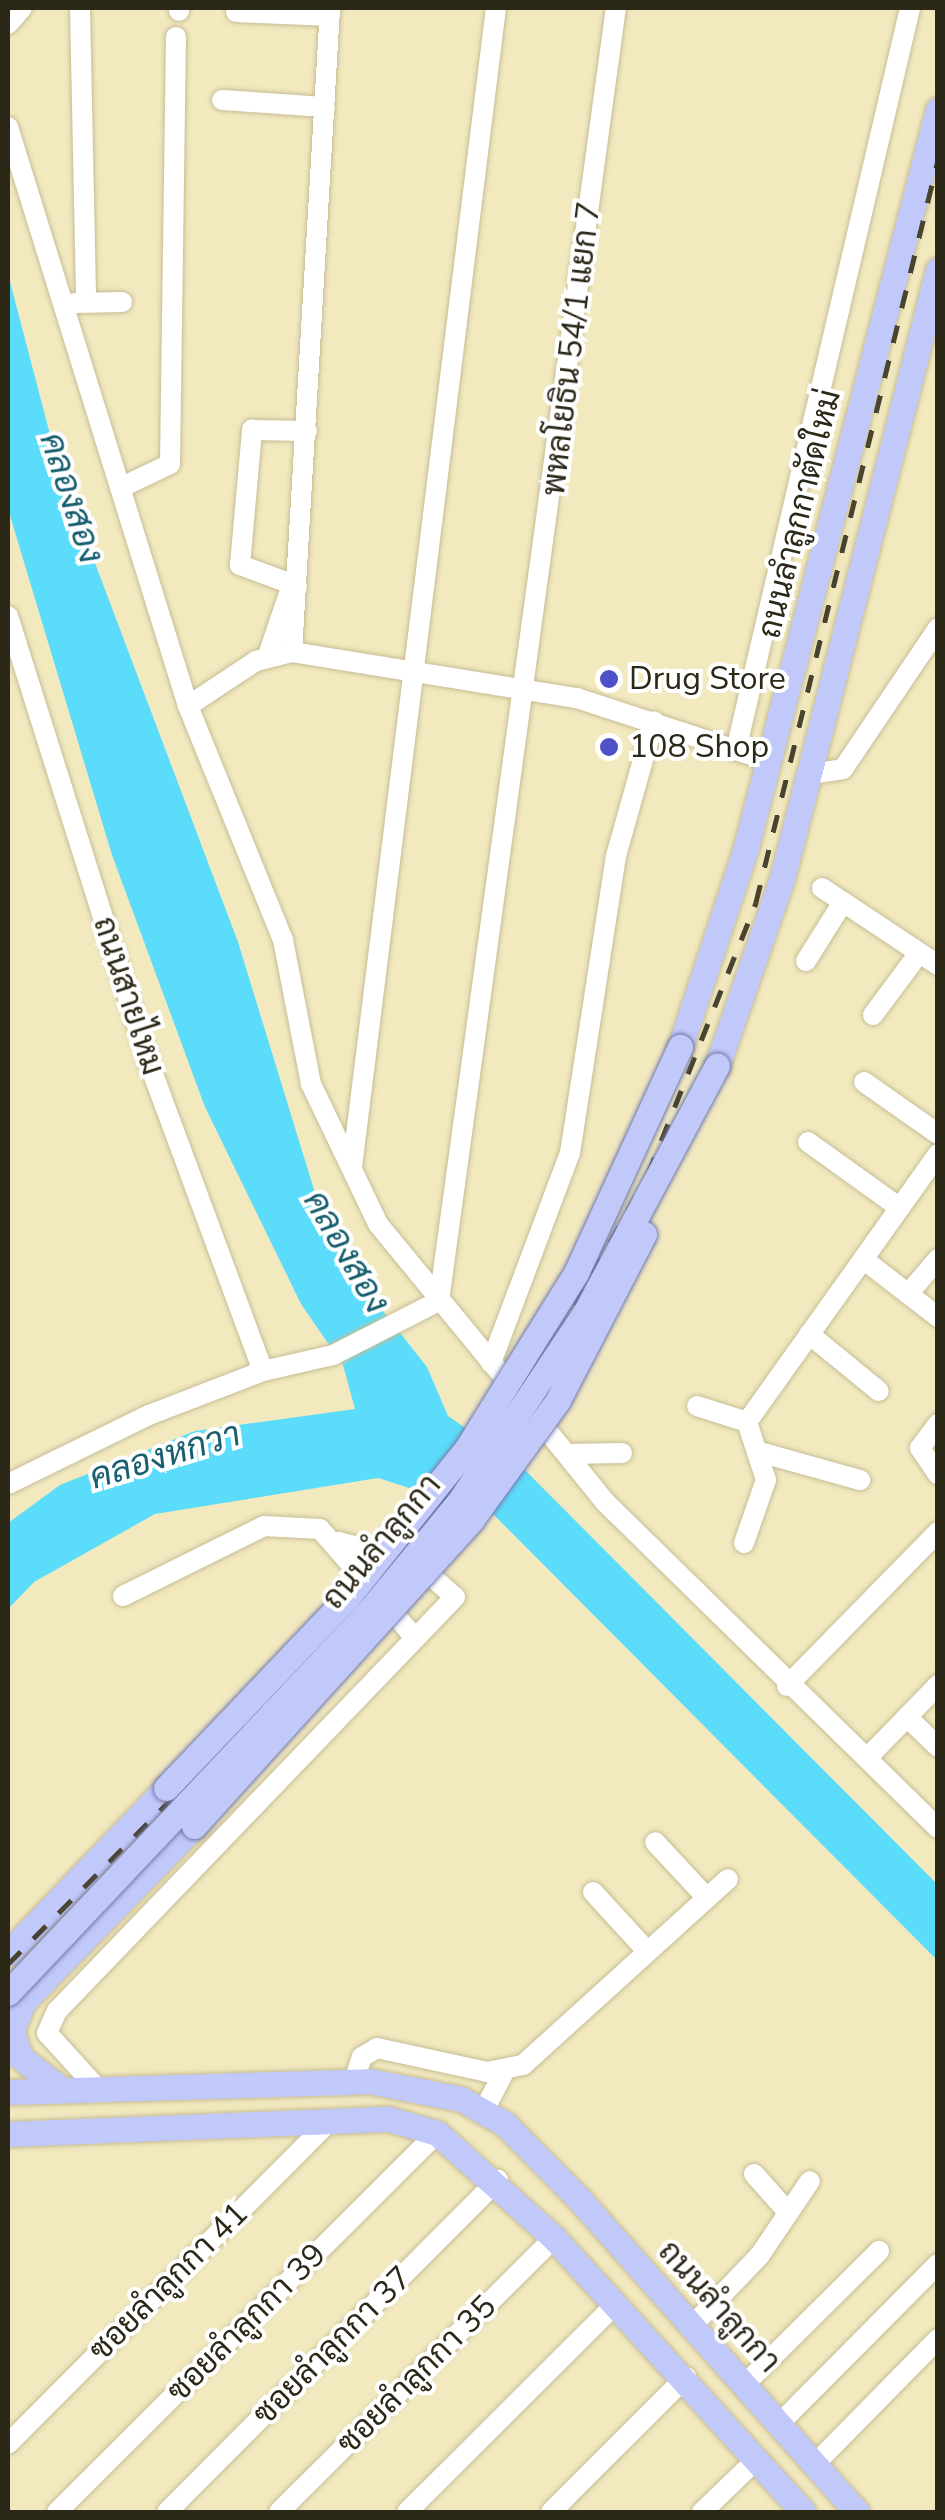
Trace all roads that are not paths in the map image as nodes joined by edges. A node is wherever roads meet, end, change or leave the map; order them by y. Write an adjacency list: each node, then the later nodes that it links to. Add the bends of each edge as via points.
1 (22, 8): 8 (street)
2 (80, 8): 15 (street)
3 (496, 8): 25 (street)
4 (616, 8): 26 (street, พหลโยธิน 54/1 แยก 7)
5 (910, 8): 29 (street)
6 (236, 12): 7 (street)
7 (330, 12): 11 (street)
8 (8, 24)
9 (176, 37): 19 (street, via 170,464)
10 (222, 100): 11 (street)
11 (325, 106): 18 (street)
12 (938, 110): 30 (main road, ถนนลำลูกกาตัดใหม่)
13 (8, 126): 17 (street)
14 (938, 270): 31 (main road)
15 (86, 300): 16 (street); 17 (street)
16 (122, 302)
17 (64, 306): 19 (street)
18 (307, 431): 20 (street); 20 (street, via 258,427 250,435 240,565)
19 (120, 488): 27 (street)
20 (294, 582): 23 (street); 24 (street)
21 (8, 616): 53 (street, ถนนสายไหม, via 149,1063)
22 (938, 628): 31 (street, via 843,769)
23 (292, 652): 24 (street); 25 (street)
24 (268, 655): 27 (street)
25 (414, 678): 26 (street); 43 (street)
26 (528, 691): 28 (street); 49 (street, พหลโยธิน 54/1 แยก 7)
27 (188, 706): 43 (street, via 272,906 306,1067)
28 (654, 721): 29 (street); 52 (street, via 616,856 570,1153)
29 (736, 750): 30 (street)
30 (770, 762): 38 (main road, ถนนลำลูกกาตัดใหม่)
31 (809, 774): 44 (main road, ถนนลำลูกกา, bridge, via 717,1066)
32 (822, 888): 33 (street)
33 (843, 902): 34 (street); 35 (street)
34 (919, 952): 36 (street); 37 (street)
35 (806, 961)
36 (938, 965)
37 (872, 1015)
38 (680, 1046): 80 (main road, ถนนลำลูกกา, bridge, via 583,1260 467,1448 347,1598)
39 (864, 1082): 40 (street)
40 (938, 1134)
41 (808, 1142): 45 (street)
42 (936, 1158): 45 (street)
43 (352, 1166): 49 (street, via 378,1224)
44 (663, 1177): 81 (main road, ถนนลำลูกกา, bridge, via 535,1394 424,1546); 81 (main road, bridge, via 629,1272 524,1449 404,1601 194,1826)
45 (900, 1208): 46 (street)
46 (864, 1259): 48 (street); 51 (street)
47 (938, 1259): 48 (street)
48 (908, 1294): 50 (street)
49 (439, 1302): 52 (street); 53 (street, via 333,1355)
50 (938, 1317)
51 (810, 1334): 54 (street); 56 (street)
52 (491, 1362): 59 (street)
53 (263, 1370): 63 (street)
54 (879, 1392)
55 (697, 1406): 56 (street)
56 (746, 1422): 58 (street)
57 (938, 1424): 61 (street, via 920,1448)
58 (763, 1453): 62 (street); 66 (street, via 764,1503)
59 (568, 1454): 60 (street); 69 (street)
60 (622, 1454)
61 (938, 1475)
62 (860, 1480)
63 (8, 1484)
64 (938, 1532): 69 (street)
65 (338, 1542): 67 (street, via 320,1529 264,1526); 68 (street); 68 (street, via 416,1563 455,1597)
66 (744, 1542)
67 (122, 1596)
68 (415, 1638): 84 (street, via 58,2011 47,2033)
69 (787, 1686): 73 (street)
70 (938, 1686): 71 (street)
71 (907, 1718): 72 (street); 73 (street)
72 (938, 1748)
73 (867, 1758): 74 (street)
74 (938, 1828)
75 (655, 1842): 78 (street)
76 (728, 1879): 78 (street)
77 (593, 1892): 79 (street)
78 (707, 1898): 79 (street)
79 (648, 1952): 82 (street)
80 (8, 1953)
81 (13, 2004): 85 (main road, via 20,2057)
82 (504, 2072): 83 (street, via 377,2048 362,2057); 87 (street)
83 (354, 2081): 84 (main road, ถนนลำลูกกา); 87 (main road, ถนนลำลูกกา, via 434,2089)
84 (97, 2088): 85 (main road, ถนนลำลูกกา)
85 (61, 2089): 86 (main road, ถนนลำลูกกา)
86 (8, 2092)
87 (483, 2112): 99 (main road, ถนนลำลูกกา, via 534,2152)
88 (331, 2120): 89 (main road, via 389,2119); 90 (main road); 104 (street, ซอยลำลูกกา 41)
89 (437, 2133): 92 (main road); 107 (street, ซอยลำลูกกา 39)
90 (8, 2134)
91 (754, 2174): 94 (street)
92 (498, 2180): 95 (main road); 108 (street, ซอยลำลูกกา 37)
93 (810, 2182): 94 (street)
94 (787, 2211): 99 (street, via 736,2284)
95 (554, 2238): 98 (main road); 109 (street, ซอยลำลูกกา 35)
96 (879, 2251): 102 (street)
97 (938, 2264): 103 (street)
98 (616, 2304): 101 (main road); 110 (street)
99 (692, 2326): 102 (main road, ถนนลำลูกกา)
100 (938, 2338): 106 (street)
101 (686, 2377): 105 (main road); 111 (street)
102 (745, 2384): 103 (main road, ถนนลำลูกกา)
103 (779, 2424): 106 (main road, ถนนลำลูกกา)
104 (8, 2444)
105 (757, 2459): 112 (street); 113 (main road)
106 (814, 2464): 114 (main road, ถนนลำลูกกา)
107 (57, 2512)
108 (167, 2512)
109 (279, 2512)
110 (406, 2512)
111 (550, 2512)
112 (702, 2512)
113 (803, 2512)
114 (857, 2512)

